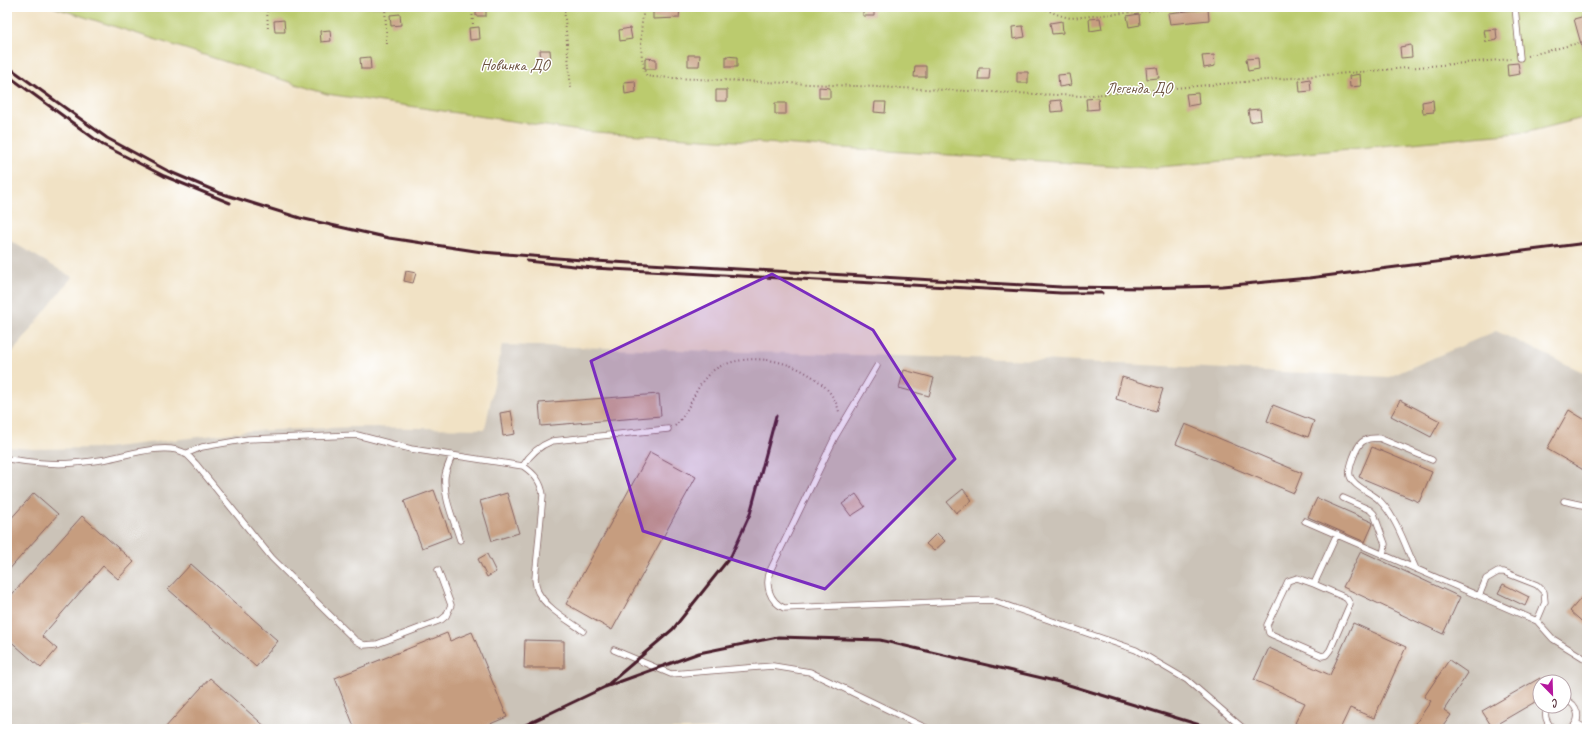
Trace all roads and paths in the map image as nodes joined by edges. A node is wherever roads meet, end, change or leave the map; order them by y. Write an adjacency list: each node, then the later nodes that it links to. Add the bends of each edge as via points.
1 (267, 7): 10 (path)
2 (385, 7): 12 (path)
3 (472, 7): 9 (path)
4 (564, 7): 14 (path)
5 (645, 7): 13 (path, via 641,22 643,67 647,76 652,77 1081,96)
6 (1043, 7): 7 (path, via 1057,15 1071,18)
7 (1188, 7)
8 (1515, 7): 13 (lane)
9 (473, 25)
10 (268, 31)
11 (1587, 41): 13 (path)
12 (387, 45)
13 (1520, 58)
14 (571, 90)
15 (877, 366): 42 (lane, via 834,437 770,571 770,592 777,605 784,608 991,600 1136,650 1187,680)
16 (839, 416): 17 (path, via 836,403 814,377 779,362 744,360 718,367 709,374 677,424)
17 (668, 429): 22 (lane, via 552,441 529,456)
18 (185, 454): 19 (lane, via 202,447 248,439 357,435 411,449); 20 (lane, via 175,450 143,451 72,463); 31 (lane, via 196,464 272,558 355,640 364,645 377,644 446,616 451,605)
19 (452, 455): 22 (lane); 28 (lane, via 444,485)
20 (7, 459)
21 (1432, 460): 30 (lane, via 1379,438 1371,438 1358,446 1349,470 1353,482 1373,495 1386,508)
22 (523, 466): 35 (lane, via 538,480 543,495 536,590 561,616)
23 (1343, 498): 29 (lane, via 1374,514 1384,540)
24 (1564, 501): 25 (lane)
25 (1587, 506)
26 (1305, 521): 27 (lane)
27 (1337, 534): 29 (lane); 32 (lane)
28 (460, 540)
29 (1383, 555): 30 (lane)
30 (1416, 569): 33 (lane)
31 (438, 570)
32 (1314, 584): 32 (lane, via 1344,597 1350,604 1330,650 1322,656 1272,635 1267,625 1288,581 1297,578)
33 (1479, 596): 34 (lane); 34 (lane, via 1486,579 1498,572 1504,572 1537,586 1544,592 1545,602)
34 (1537, 621): 37 (lane, via 1553,639)
35 (584, 631)
36 (614, 650): 41 (lane, via 671,674 773,666 810,672)
37 (1587, 660)
38 (1572, 702): 40 (lane, via 1578,715)
39 (1546, 714): 43 (lane, via 1548,724)
40 (1576, 723): 44 (lane); 45 (lane)
41 (928, 729)
42 (1244, 729)
43 (1553, 729)
44 (1570, 729)
45 (1586, 729)

